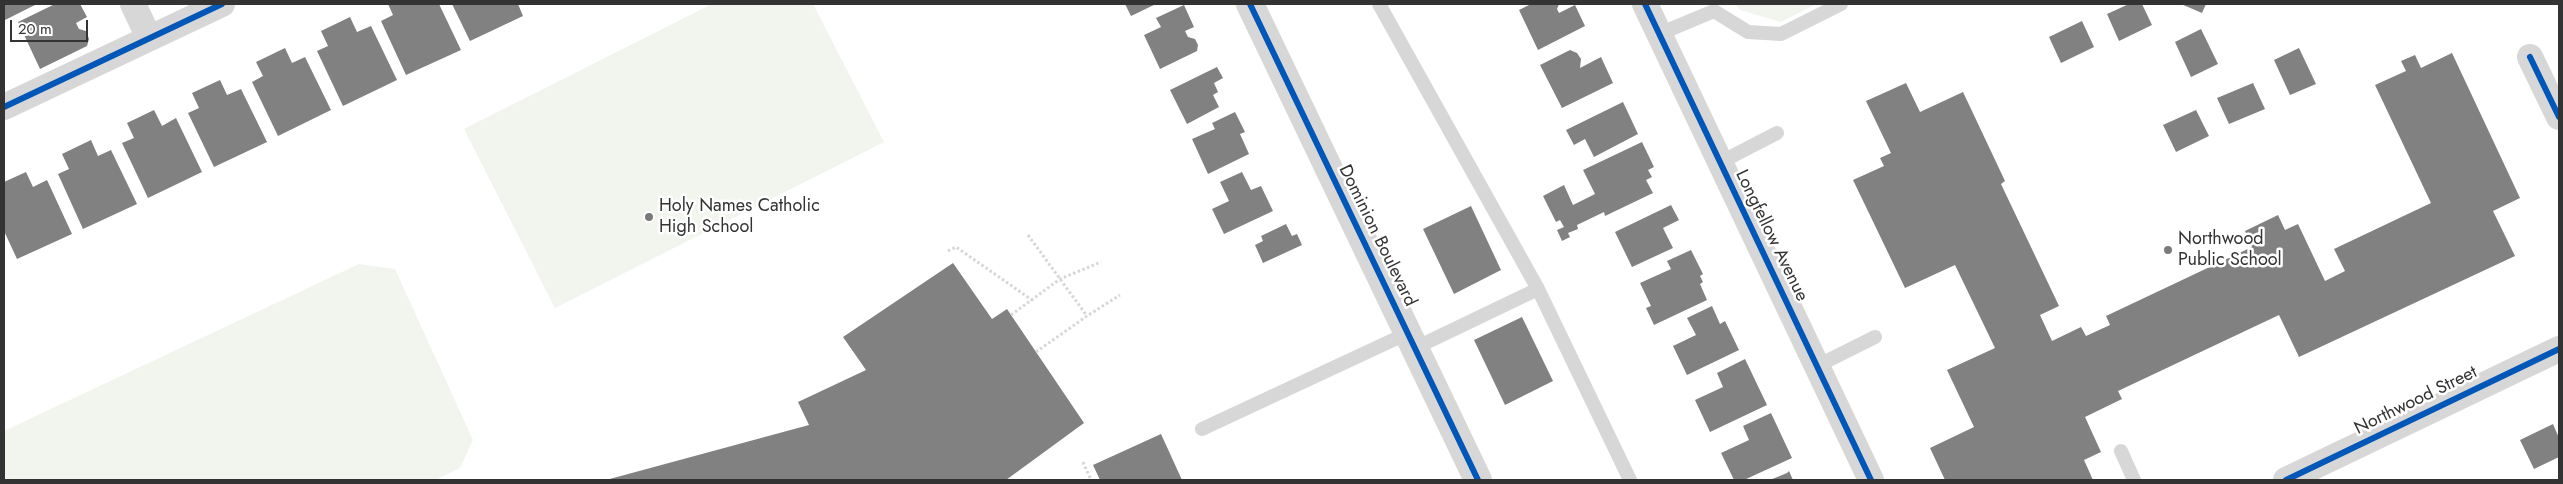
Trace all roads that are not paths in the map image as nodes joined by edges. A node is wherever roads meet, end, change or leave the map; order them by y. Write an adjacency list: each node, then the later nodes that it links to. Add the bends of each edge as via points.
1 (133, 4): 9 (street)
2 (222, 4): 9 (street)
3 (1250, 4): 17 (street, Dominion Boulevard)
4 (1379, 4): 15 (lane)
5 (1644, 4): 8 (street, Longfellow Avenue)
6 (1841, 4): 7 (lane, via 1781,34 1748,32)
7 (1714, 8): 8 (lane)
8 (1659, 34): 14 (street, Longfellow Avenue)
9 (149, 38): 11 (street)
10 (2530, 57): 12 (street)
11 (4, 107)
12 (2559, 117)
13 (1777, 134): 14 (lane)
14 (1719, 163): 19 (street, Longfellow Avenue)
15 (1538, 289): 17 (lane); 23 (lane)
16 (1875, 337): 19 (lane)
17 (1411, 341): 20 (lane); 22 (street, Dominion Boulevard)
18 (2559, 349): 26 (street, Northwood Street)
19 (1817, 366): 24 (street, Longfellow Avenue)
20 (1202, 429)
21 (2121, 451): 25 (lane)
22 (1478, 480)
23 (1630, 480)
24 (1870, 480)
25 (2134, 480)
26 (2286, 480)

